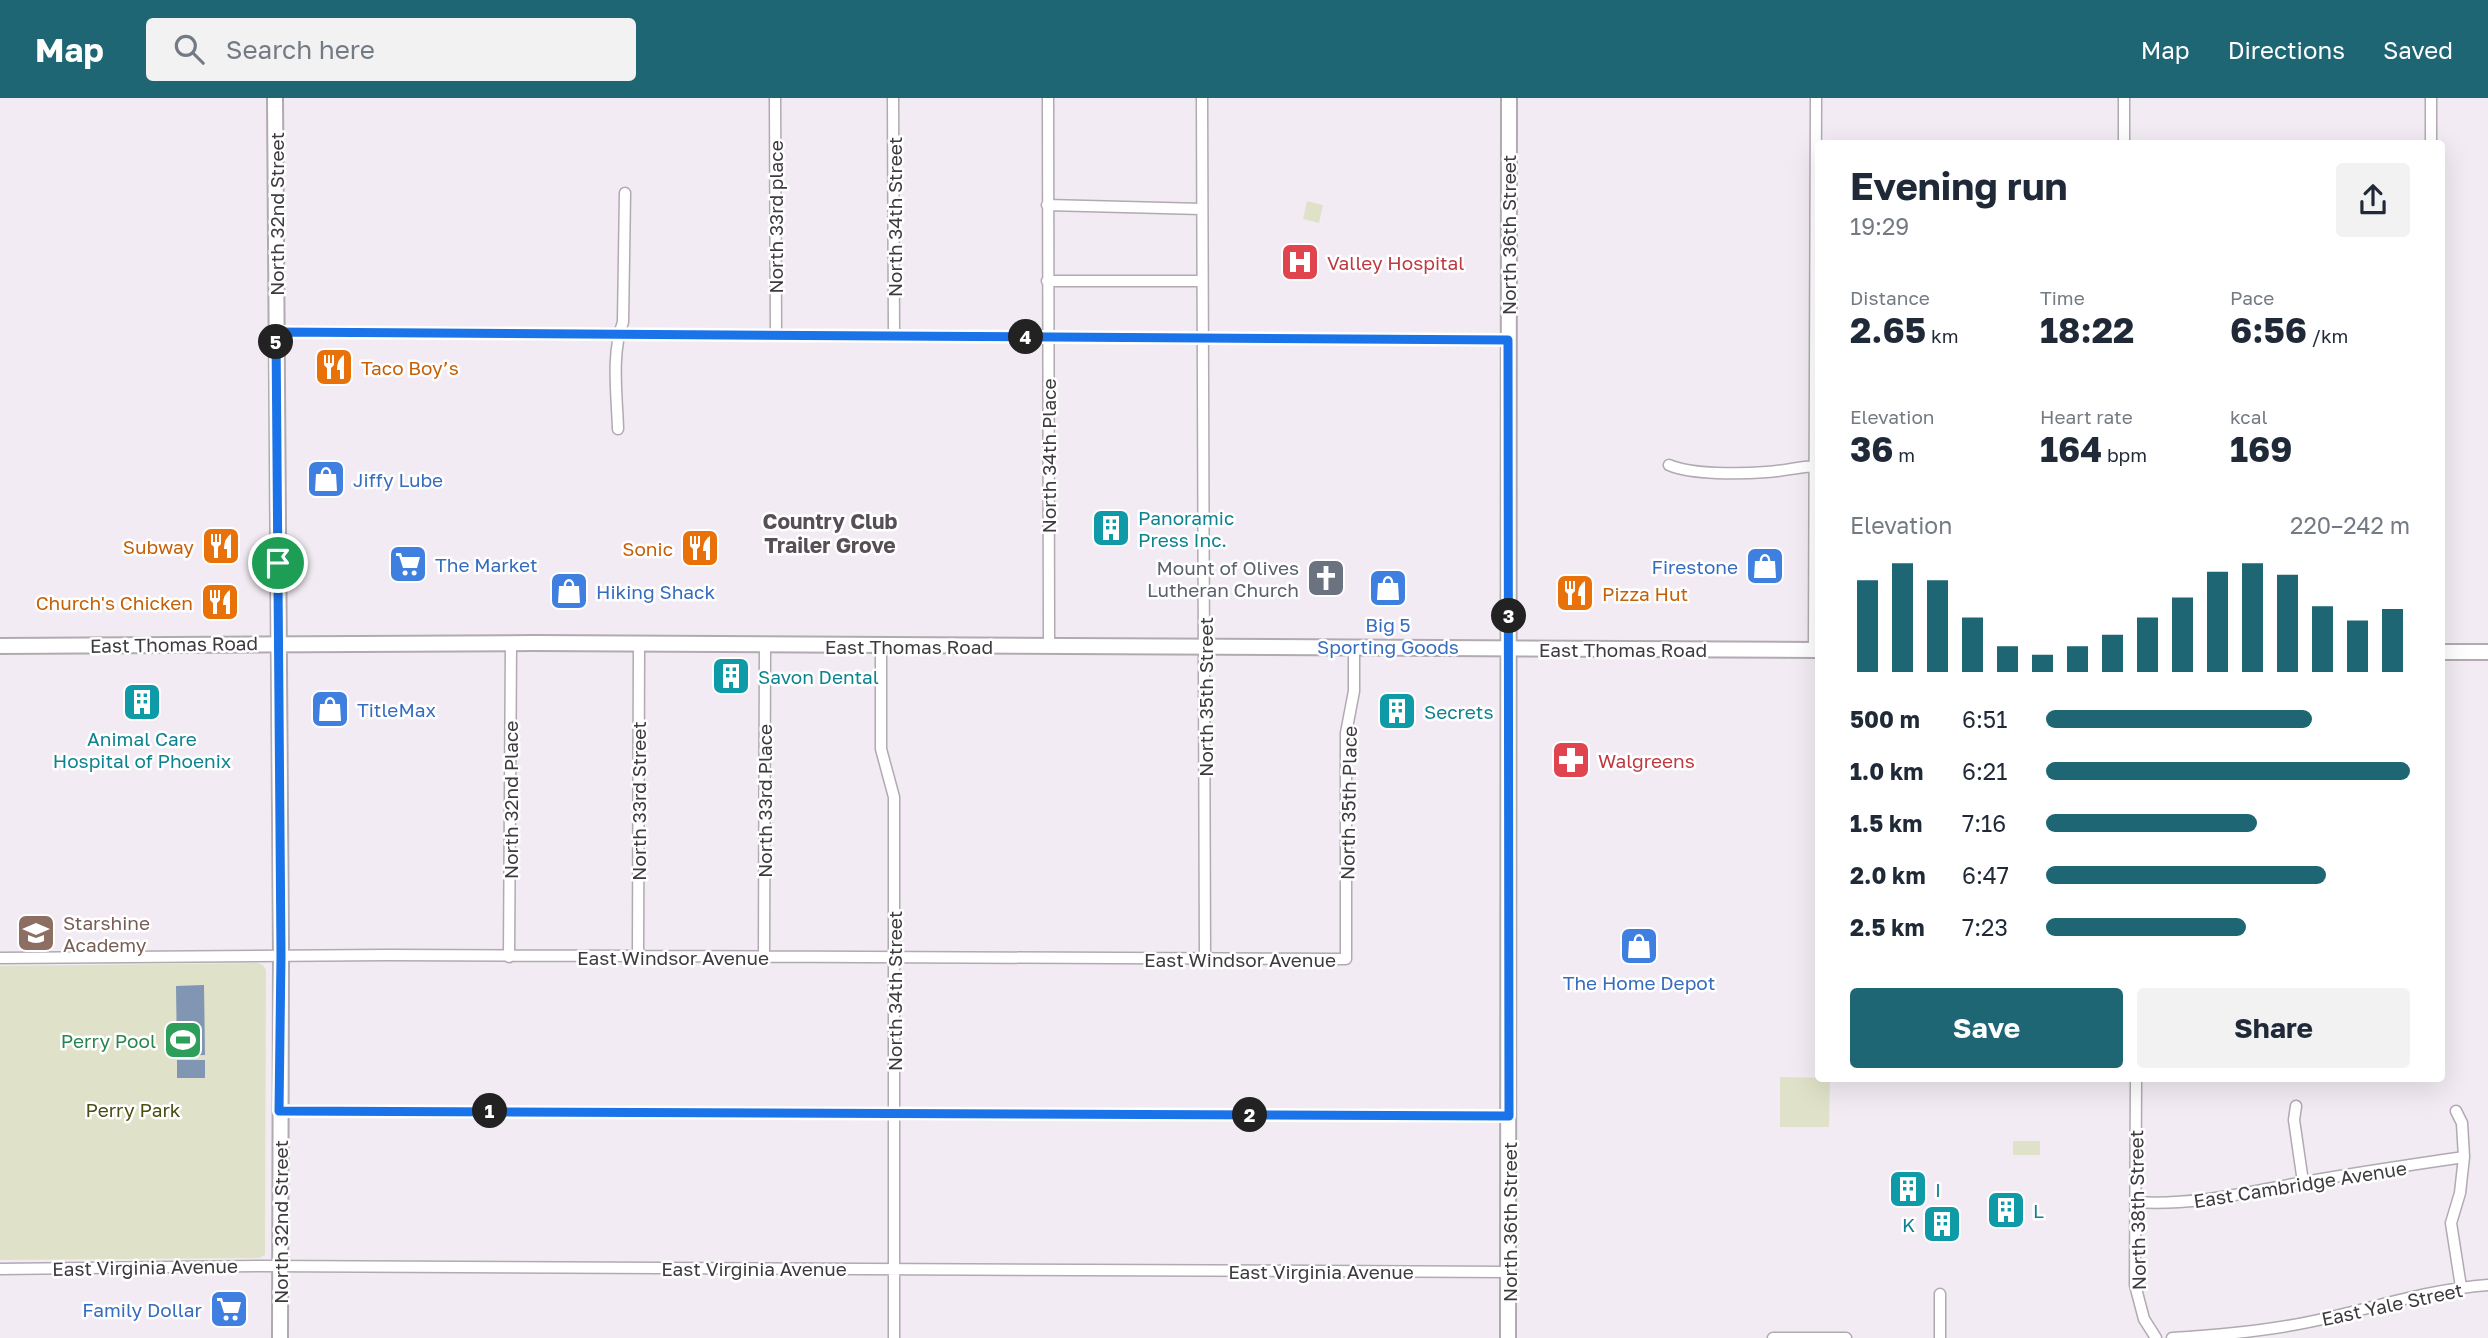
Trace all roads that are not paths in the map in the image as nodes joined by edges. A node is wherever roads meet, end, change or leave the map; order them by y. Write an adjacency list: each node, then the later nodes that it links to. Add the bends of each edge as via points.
1 (275, 98): 18 (main road, North 32nd Street)
2 (775, 98): 20 (street, North 33rd place)
3 (894, 98): 21 (street, North 34th Street)
4 (1048, 98): 14 (street, North 34th Place)
5 (1202, 98): 15 (street, North 35th Street)
6 (1508, 98): 24 (main road, North 36th Street)
7 (1816, 98): 10 (street)
8 (2124, 98): 11 (street)
9 (2431, 98): 12 (street)
10 (1816, 140)
11 (2124, 140)
12 (2431, 140)
13 (625, 193): 19 (street)
14 (1047, 205): 15 (street); 16 (street, North 34th Place)
15 (1202, 206): 17 (street, North 35th Street)
16 (1047, 281): 17 (street); 22 (street, North 34th Place)
17 (1202, 281): 23 (street, North 35th Street)
18 (276, 332): 19 (street); 28 (main road, North 32nd Street)
19 (618, 334): 20 (street); 25 (street)
20 (776, 335): 21 (street)
21 (894, 336): 22 (street)
22 (1048, 337): 23 (street); 34 (street, North 34th Place)
23 (1203, 338): 24 (street); 35 (street, North 35th Street)
24 (1508, 340): 36 (main road, North 36th Street)
25 (618, 429)
26 (1669, 465): 27 (street, via 1689,471 1769,472)
27 (1815, 466)
28 (279, 643): 29 (main road, East Thomas Road); 33 (main road, East Thomas Road); 41 (main road, North 32nd Street)
29 (511, 643): 30 (main road, East Thomas Road); 42 (street, North 32nd Place)
30 (639, 644): 31 (main road, East Thomas Road); 43 (street, North 33rd Street)
31 (765, 645): 32 (main road, East Thomas Road); 44 (street, North 33rd Place)
32 (881, 645): 34 (main road, East Thomas Road); 46 (street, North 34th Street, via 881,749 894,797)
33 (0, 646)
34 (1049, 646): 35 (main road, East Thomas Road)
35 (1204, 647): 37 (main road, East Thomas Road); 48 (street, North 35th Street)
36 (1509, 647): 37 (main road, East Thomas Road); 38 (main road, East Thomas Road); 54 (main road, North 36th Street)
37 (1354, 648): 47 (street, North 35th Place, via 1354,691 1346,733)
38 (1815, 650)
39 (2445, 652): 40 (main road)
40 (2488, 652)
41 (281, 955): 42 (street, East Windsor Avenue); 45 (street, East Windsor Avenue); 51 (main road, North 32nd Street)
42 (509, 957): 43 (street, East Windsor Avenue)
43 (638, 957): 44 (street, East Windsor Avenue)
44 (764, 957): 46 (street, East Windsor Avenue)
45 (0, 958)
46 (894, 958): 48 (street, East Windsor Avenue); 53 (street, North 34th Street)
47 (1346, 959): 48 (street, East Windsor Avenue)
48 (1205, 960)
49 (2136, 1082): 57 (street, North 38th Street)
50 (2296, 1106): 56 (street)
51 (279, 1111): 53 (street); 58 (main road, North 32nd Street)
52 (2456, 1111): 55 (street, via 2462,1123)
53 (894, 1113): 54 (street); 60 (street, North 34th Street)
54 (1509, 1116): 61 (main road, North 36th Street)
55 (2464, 1157): 56 (street, East Cambridge Avenue); 63 (street, via 2451,1223)
56 (2303, 1182): 57 (street, East Cambridge Avenue, via 2198,1202)
57 (2135, 1202): 71 (street, North 38th Street, via 2135,1285 2144,1319)
58 (280, 1266): 59 (street, East Virginia Avenue); 60 (street, East Virginia Avenue); 65 (main road, North 32nd Street)
59 (0, 1269)
60 (894, 1269): 61 (street, East Virginia Avenue); 66 (street, North 34th Street)
61 (1508, 1272): 67 (main road, North 36th Street)
62 (2488, 1285): 63 (street, East Yale Street)
63 (2461, 1287): 72 (street, East Yale Street, via 2246,1334)
64 (1940, 1294): 70 (street)
65 (280, 1338)
66 (894, 1338)
67 (1508, 1338)
68 (1773, 1338): 69 (street)
69 (1846, 1338)
70 (1940, 1338)
71 (2156, 1338)
72 (2172, 1338)

